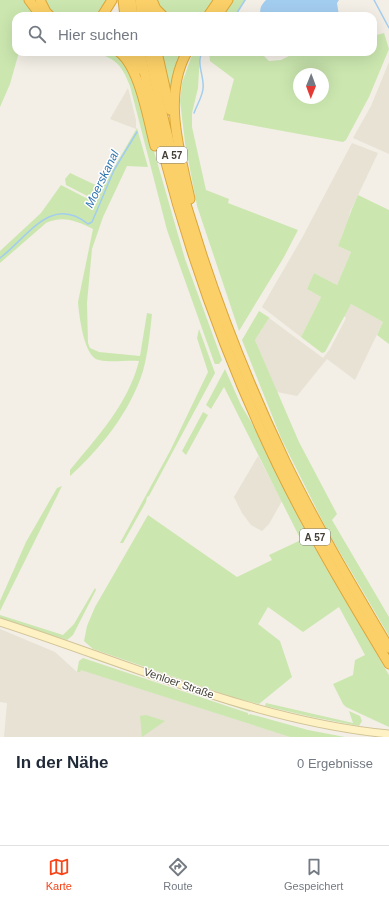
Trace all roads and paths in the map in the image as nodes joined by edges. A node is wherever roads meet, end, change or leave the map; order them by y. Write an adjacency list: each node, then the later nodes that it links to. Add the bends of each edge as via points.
1 (29, 0): 11 (highway)
2 (40, 0): 12 (highway)
3 (112, 0): 13 (highway)
4 (123, 0): 14 (highway)
5 (131, 0): 15 (highway)
6 (140, 0): 16 (highway)
7 (148, 0): 17 (highway)
8 (152, 0): 18 (highway)
9 (219, 0): 19 (highway)
10 (228, 0): 20 (highway)
11 (38, 12)
12 (46, 12)
13 (104, 12)
14 (124, 12)
15 (132, 12)
16 (142, 12)
17 (150, 12)
18 (159, 12)
19 (211, 12)
20 (220, 12)
21 (122, 56): 27 (highway, via 129,64)
22 (133, 56): 27 (highway)
23 (141, 56): 29 (highway, A 57)
24 (150, 56): 30 (highway, A 57, via 174,163)
25 (158, 56): 28 (highway)
26 (185, 56): 28 (highway, via 180,64 173,102)
27 (139, 88): 29 (highway, via 166,182)
28 (180, 148): 30 (highway)
29 (177, 205): 33 (highway, A 57, via 198,273 226,348 278,466 304,517)
30 (204, 256): 32 (highway, A 57, via 237,352 285,462)
31 (0, 622): 34 (main road, Venloer Straße, via 258,709 315,723)
32 (389, 648)
33 (389, 664)
34 (389, 734)

